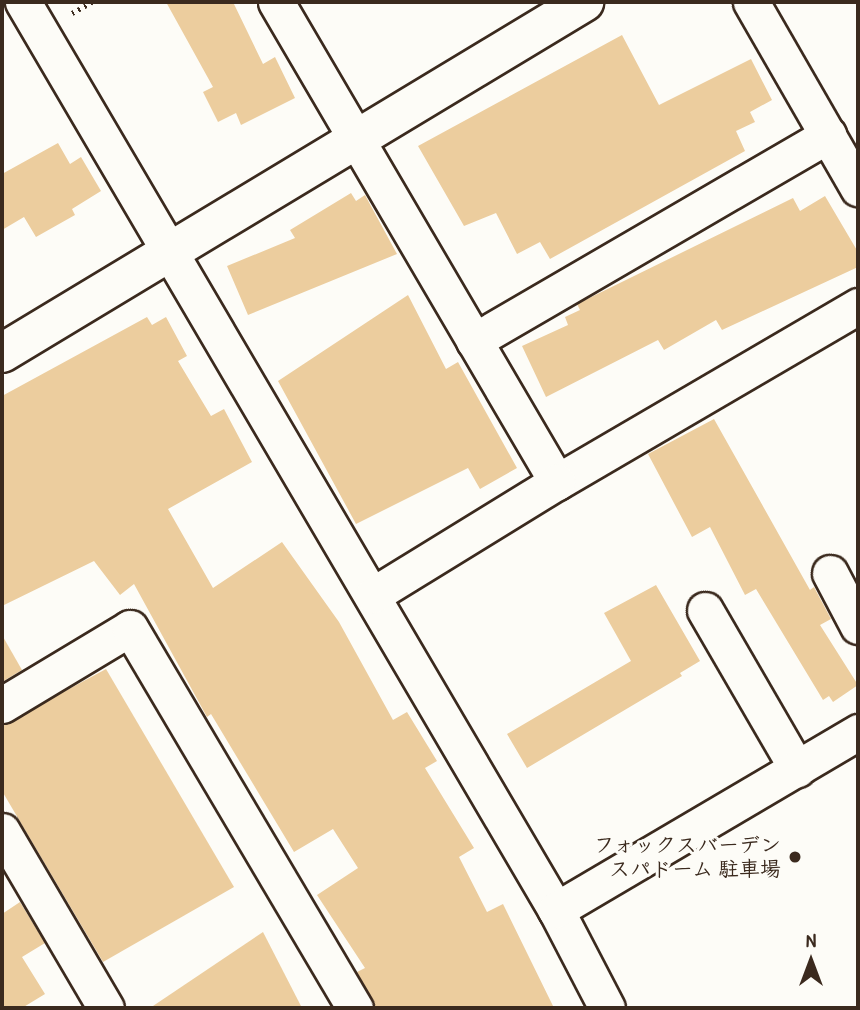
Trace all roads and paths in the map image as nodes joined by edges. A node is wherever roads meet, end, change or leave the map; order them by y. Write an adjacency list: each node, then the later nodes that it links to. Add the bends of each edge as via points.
1 (23, 2): 8 (street)
2 (276, 2): 6 (street)
3 (584, 2): 6 (street)
4 (751, 2): 5 (street)
5 (828, 135): 7 (street); 10 (street)
6 (356, 138): 8 (street); 10 (street)
7 (858, 188)
8 (169, 249): 11 (street); 14 (street)
9 (858, 306): 12 (street)
10 (474, 341): 12 (street)
11 (2, 353)
12 (557, 482): 14 (street)
13 (830, 573): 16 (street)
14 (373, 595): 21 (street)
15 (705, 610): 19 (street)
16 (858, 626)
17 (2, 705): 23 (street, via 130,628)
18 (858, 732): 19 (street)
19 (797, 769): 21 (street)
20 (2, 831): 22 (street)
21 (556, 910): 24 (street)
22 (106, 1008)
23 (355, 1008)
24 (607, 1008)

